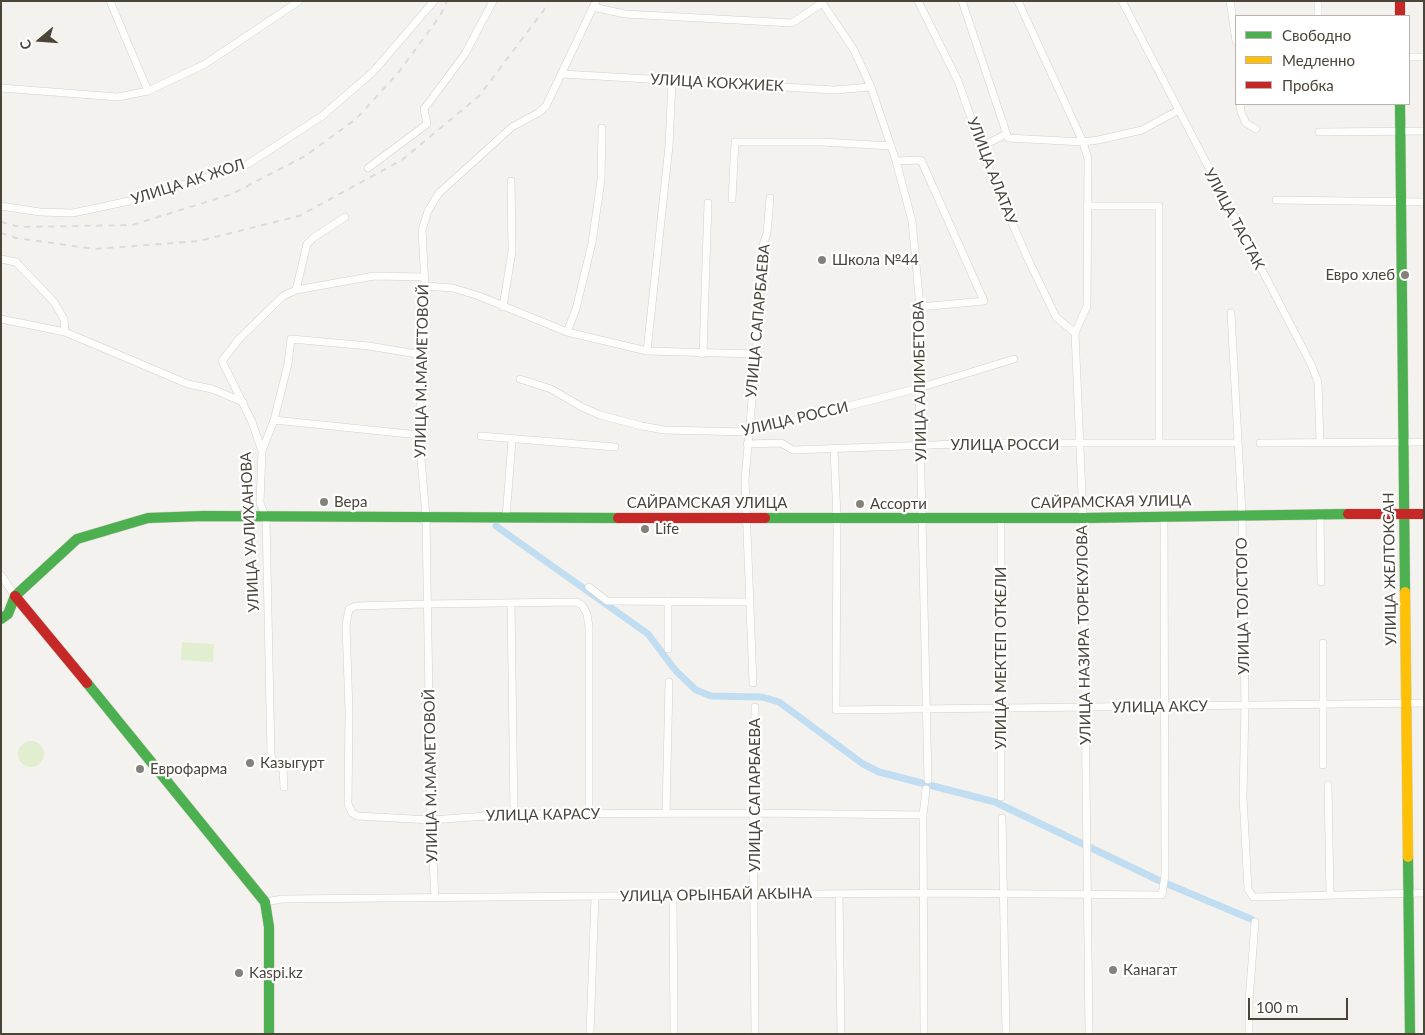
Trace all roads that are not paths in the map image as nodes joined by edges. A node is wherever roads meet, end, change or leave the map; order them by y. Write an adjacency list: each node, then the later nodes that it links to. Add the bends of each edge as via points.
1 (110, 1): 23 (street)
2 (299, 1): 23 (street, via 205,64)
3 (434, 1): 45 (street, УЛИЦА АК ЖОЛ, via 373,72 322,116 248,164 134,200 73,213)
4 (493, 1): 37 (street, via 465,54 424,109 428,124)
5 (918, 1): 35 (street, УЛИЦА АЛАТАУ, via 958,81)
6 (962, 1): 32 (street)
7 (1018, 1): 33 (street, УЛИЦА НАЗИРА ТОРЕКУЛОВА)
8 (1122, 1): 26 (street, УЛИЦА ТАСТАК)
9 (1230, 1): 16 (street)
10 (1318, 1): 14 (street)
11 (1400, 1): 15 (main road)
12 (822, 2): 13 (street, via 792,23 625,14); 21 (street, УЛИЦА АЛИМБЕТОВА, via 854,50)
13 (595, 4): 19 (street, УЛИЦА М.МАМЕТОВОЙ)
14 (1318, 15)
15 (1400, 15)
16 (1235, 35)
17 (1424, 57): 18 (street)
18 (1410, 58)
19 (563, 74): 20 (street, УЛИЦА КОКЖИЕК); 49 (street, УЛИЦА М.МАМЕТОВОЙ, via 546,106 512,127 439,193 422,230)
20 (672, 81): 21 (street, УЛИЦА КОКЖИЕК, via 834,90); 59 (street, via 669,146)
21 (871, 87): 34 (street, УЛИЦА АЛИМБЕТОВА)
22 (1, 88): 23 (street, via 22,92 118,96)
23 (148, 91)
24 (1240, 105): 28 (street, via 1246,122)
25 (1400, 105): 29 (main road, УЛИЦА ЖЕЛТОКСАН)
26 (1177, 110): 33 (street, via 1142,130); 77 (street, УЛИЦА ТАСТАК, via 1311,364 1318,387)
27 (602, 128): 57 (street, via 601,180 592,243)
28 (1256, 129)
29 (1400, 131): 30 (street); 31 (street); 42 (main road, УЛИЦА ЖЕЛТОКСАН)
30 (1424, 131)
31 (1319, 132)
32 (1007, 136): 33 (street); 35 (street)
33 (1083, 142): 46 (street, УЛИЦА НАЗИРА ТОРЕКУЛОВА, via 1088,159)
34 (891, 146): 36 (street, УЛИЦА АЛИМБЕТОВА); 40 (street, via 735,142)
35 (981, 147): 58 (street, УЛИЦА АЛАТАУ, via 1056,317)
36 (896, 161): 53 (street, УЛИЦА АЛИМБЕТОВА, via 912,221); 53 (street, via 921,160 984,301)
37 (368, 168)
38 (511, 181): 52 (street, via 512,251)
39 (770, 198): 61 (street, УЛИЦА САПАРБАЕВА, via 767,233 762,245)
40 (732, 199)
41 (1276, 200): 42 (street)
42 (1401, 202): 43 (street); 72 (main road, УЛИЦА ЖЕЛТОКСАН)
43 (1424, 202)
44 (708, 203): 60 (street)
45 (1, 206)
46 (1087, 206): 58 (street, УЛИЦА НАЗИРА ТОРЕКУЛОВА, via 1087,306); 74 (street, via 1160,206)
47 (345, 217): 51 (street, via 307,244)
48 (1, 259): 56 (street, via 16,262 54,302 64,319)
49 (423, 277): 50 (street, УЛИЦА М.МАМЕТОВОЙ); 51 (street, УЛИЦА УАЛИХАНОВА, via 374,276)
50 (424, 286): 52 (street, via 453,288); 62 (street, УЛИЦА М.МАМЕТОВОЙ)
51 (296, 290): 66 (street, УЛИЦА УАЛИХАНОВА, via 283,296 224,358 223,364)
52 (503, 306): 57 (street)
53 (920, 307): 65 (street, УЛИЦА АЛИМБЕТОВА)
54 (1231, 314): 75 (street, УЛИЦА ТОЛСТОГО)
55 (1, 318): 56 (street)
56 (65, 332): 66 (street, via 188,384 212,388)
57 (567, 332): 59 (street)
58 (1075, 333): 79 (street, УЛИЦА НАЗИРА ТОРЕКУЛОВА)
59 (647, 351): 60 (street)
60 (703, 354): 61 (street)
61 (756, 354): 68 (street, УЛИЦА САПАРБАЕВА)
62 (423, 355): 67 (street, via 369,346 291,340); 69 (street, УЛИЦА М.МАМЕТОВОЙ)
63 (1014, 359): 65 (street, УЛИЦА РОССИ)
64 (520, 379): 68 (street, УЛИЦА РОССИ, via 551,389 600,414 642,426 664,430)
65 (919, 388): 68 (street, УЛИЦА РОССИ); 80 (street, УЛИЦА АЛИМБЕТОВА)
66 (242, 402): 83 (street, УЛИЦА УАЛИХАНОВА)
67 (274, 420): 69 (street); 83 (street)
68 (748, 432): 78 (street, УЛИЦА САПАРБАЕВА)
69 (420, 435): 88 (street, УЛИЦА М.МАМЕТОВОЙ)
70 (481, 436): 71 (street)
71 (512, 440): 81 (street); 91 (street)
72 (1403, 442): 73 (street); 77 (street); 86 (main road, УЛИЦА ЖЕЛТОКСАН)
73 (1424, 442)
74 (1160, 443): 75 (street, УЛИЦА РОССИ); 79 (street, УЛИЦА РОССИ)
75 (1237, 443): 84 (street, УЛИЦА ТОЛСТОГО)
76 (1260, 443): 77 (street)
77 (1320, 443)
78 (747, 444): 82 (street, УЛИЦА РОССИ, via 781,443 793,450); 92 (street, УЛИЦА САПАРБАЕВА)
79 (1081, 445): 80 (street, УЛИЦА РОССИ, via 987,443); 95 (street, УЛИЦА НАЗИРА ТОРЕКУЛОВА)
80 (921, 446): 82 (street, УЛИЦА РОССИ); 96 (street, УЛИЦА АЛИМБЕТОВА)
81 (615, 447)
82 (834, 449): 93 (street)
83 (262, 451): 90 (street, УЛИЦА УАЛИХАНОВА, via 260,503)
84 (1242, 514): 85 (main road, САЙРАМСКАЯ УЛИЦА); 89 (main road, САЙРАМСКАЯ УЛИЦА); 115 (street, УЛИЦА ТОЛСТОГО)
85 (1320, 514): 86 (main road, САЙРАМСКАЯ УЛИЦА); 98 (street)
86 (1404, 514): 87 (main road, САЙРАМСКАЯ УЛИЦА); 113 (main road, УЛИЦА ЖЕЛТОКСАН)
87 (1424, 514)
88 (426, 517): 90 (main road, САЙРАМСКАЯ УЛИЦА); 91 (main road, САЙРАМСКАЯ УЛИЦА); 105 (street, УЛИЦА М.МАМЕТОВОЙ)
89 (1164, 517): 95 (main road, САЙРАМСКАЯ УЛИЦА); 114 (street)
90 (266, 518): 100 (main road, САЙРАМСКАЯ УЛИЦА, via 148,518 77,539); 123 (street, УЛИЦА УАЛИХАНОВА, via 272,756 275,765 283,769)
91 (506, 518): 92 (main road, САЙРАМСКАЯ УЛИЦА)
92 (745, 518): 93 (main road, САЙРАМСКАЯ УЛИЦА); 103 (street, УЛИЦА САПАРБАЕВА)
93 (837, 518): 96 (main road, САЙРАМСКАЯ УЛИЦА); 118 (street, УЛИЦА АКСУ, via 836,710)
94 (1001, 518): 95 (main road, САЙРАМСКАЯ УЛИЦА); 96 (main road, САЙРАМСКАЯ УЛИЦА); 117 (street, УЛИЦА МЕКТЕП ОТКЕЛИ)
95 (1083, 518): 119 (street, УЛИЦА НАЗИРА ТОРЕКУЛОВА)
96 (923, 519): 118 (street, УЛИЦА АЛИМБЕТОВА)
97 (1, 575): 100 (street)
98 (1320, 582)
99 (589, 587): 101 (street, via 607,601)
100 (15, 596): 102 (main road); 106 (main road, via 8,614); 144 (main road)
101 (668, 601): 103 (street); 108 (street)
102 (1, 602)
103 (749, 602): 110 (street, УЛИЦА САПАРБАЕВА)
104 (511, 603): 105 (street); 127 (street); 128 (street, via 576,602 584,608 589,627)
105 (427, 604): 132 (street, УЛИЦА М.МАМЕТОВОЙ); 132 (street, УЛИЦА КАРАСУ, via 352,607 347,614 348,804 357,816)
106 (1, 619)
107 (1323, 643): 112 (street)
108 (668, 649)
109 (669, 682): 129 (street)
110 (753, 682)
111 (1424, 703): 113 (street, УЛИЦА АКСУ)
112 (1323, 704): 113 (street, УЛИЦА АКСУ); 115 (street, УЛИЦА АКСУ); 120 (street)
113 (1407, 704): 138 (main road, УЛИЦА ЖЕЛТОКСАН)
114 (1164, 706): 115 (street, УЛИЦА АКСУ); 119 (street, УЛИЦА АКСУ); 142 (street, УЛИЦА ОРЫНБАЙ АКЫНА, via 1164,890 1161,896)
115 (1245, 706): 140 (street, УЛИЦА ТОЛСТОГО, via 1243,796 1248,888 1253,897)
116 (755, 707): 126 (street, УЛИЦА САПАРБАЕВА)
117 (1001, 707): 118 (street, УЛИЦА АКСУ); 119 (street, УЛИЦА АКСУ); 125 (street, УЛИЦА МЕКТЕП ОТКЕЛИ)
118 (926, 708): 121 (street, УЛИЦА АЛИМБЕТОВА)
119 (1085, 708): 142 (street, УЛИЦА НАЗИРА ТОРЕКУЛОВА)
120 (1323, 765)
121 (928, 780)
122 (1328, 785): 140 (street)
123 (284, 787)
124 (926, 789): 130 (street)
125 (1001, 797)
126 (753, 813): 129 (street, УЛИЦА КАРАСУ); 130 (street, УЛИЦА КАРАСУ); 135 (street, УЛИЦА САПАРБАЕВА)
127 (514, 814): 128 (street, УЛИЦА КАРАСУ); 132 (street, УЛИЦА КАРАСУ)
128 (589, 814): 129 (street, УЛИЦА КАРАСУ)
129 (666, 814)
130 (923, 816): 133 (street)
131 (1002, 818): 137 (street)
132 (431, 820): 143 (street, УЛИЦА М.МАМЕТОВОЙ)
133 (923, 893): 136 (street, УЛИЦА ОРЫНБАЙ АКЫНА); 137 (street, УЛИЦА ОРЫНБАЙ АКЫНА); 151 (street)
134 (1424, 893): 138 (street)
135 (755, 894): 136 (street, УЛИЦА ОРЫНБАЙ АКЫНА); 139 (street, УЛИЦА ОРЫНБАЙ АКЫНА); 149 (street, УЛИЦА САПАРБАЕВА)
136 (839, 894): 150 (street)
137 (1003, 894): 142 (street, УЛИЦА ОРЫНБАЙ АКЫНА); 152 (street)
138 (1408, 894): 140 (street); 155 (main road, УЛИЦА ЖЕЛТОКСАН)
139 (673, 895): 141 (street, УЛИЦА ОРЫНБАЙ АКЫНА); 148 (street)
140 (1330, 895)
141 (595, 896): 143 (street, УЛИЦА ОРЫНБАЙ АКЫНА); 147 (street)
142 (1086, 896): 153 (street, УЛИЦА НАЗИРА ТОРЕКУЛОВА)
143 (435, 898): 144 (street, УЛИЦА ОРЫНБАЙ АКЫНА)
144 (265, 902): 146 (main road, via 269,927)
145 (1255, 922): 154 (street)
146 (269, 1034)
147 (590, 1034)
148 (674, 1034)
149 (755, 1034)
150 (841, 1034)
151 (924, 1034)
152 (1006, 1034)
153 (1090, 1034)
154 (1249, 1034)
155 (1410, 1034)

